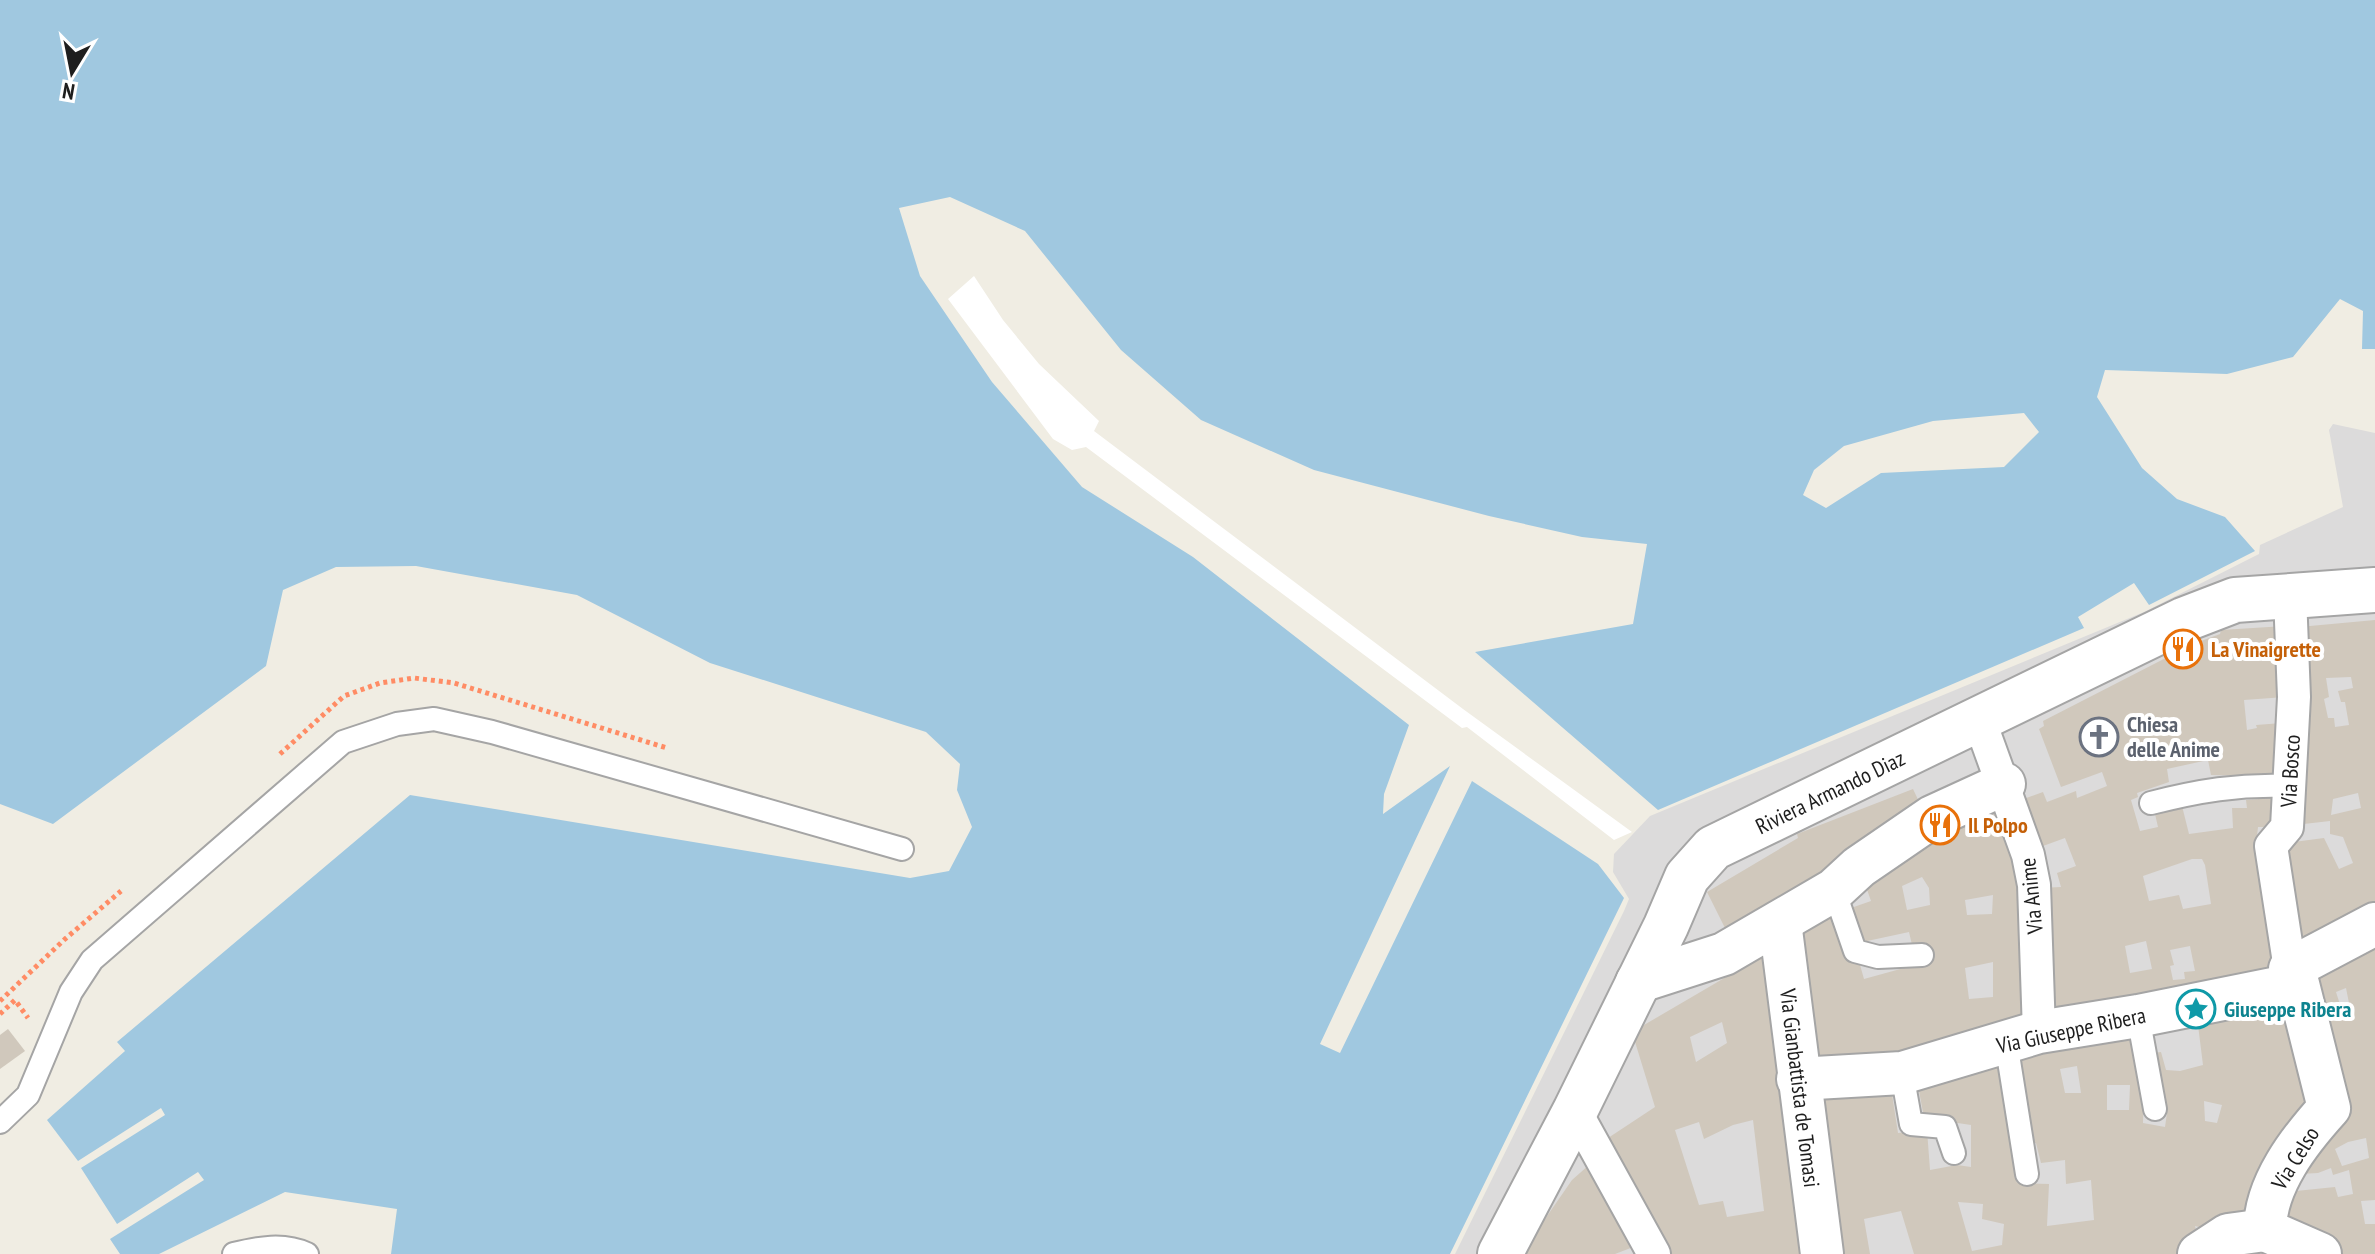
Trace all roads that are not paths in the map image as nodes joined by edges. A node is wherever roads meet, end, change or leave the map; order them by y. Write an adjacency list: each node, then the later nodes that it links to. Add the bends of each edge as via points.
1 (2375, 590): 2 (street, Riviera Armando Diaz)
2 (2290, 596): 3 (street, Riviera Armando Diaz, via 2235,600 2183,620); 5 (street, Via Bosco, via 2294,697)
3 (1979, 719): 4 (street, Via Anime); 13 (street, Riviera Armando Diaz, via 1713,848 1687,877)
4 (2004, 784): 8 (street, via 1932,817); 15 (street, Via Anime, via 2034,885)
5 (2288, 786): 6 (lane, via 2206,790); 12 (street, Via Bosco, via 2287,827 2271,846)
6 (2151, 803)
7 (902, 849): 20 (lane, via 492,732 434,719 397,724 343,742 92,960 71,992 28,1095)
8 (1834, 890): 9 (street); 11 (lane, via 1855,951 1878,957)
9 (1780, 922): 13 (street, via 1724,954); 17 (street, Via Gianbattista de Tomasi)
10 (2375, 924): 12 (street, Via Giuseppe Ribera)
11 (1922, 955)
12 (2294, 976): 14 (street, Via Giuseppe Ribera); 23 (street, Via Celso, via 2329,1108 2304,1136 2275,1186)
13 (1637, 982): 19 (street, Riviera Armando Diaz)
14 (2138, 1016): 15 (street, Via Giuseppe Ribera); 18 (lane)
15 (2023, 1037): 16 (street, Via Giuseppe Ribera); 22 (lane)
16 (1902, 1073): 17 (street, Via Giuseppe Ribera); 21 (lane, via 1911,1124 1945,1127)
17 (1798, 1079): 28 (street, Via Gianbattista de Tomasi)
18 (2155, 1109)
19 (1575, 1111): 24 (street); 27 (street, Riviera Armando Diaz)
20 (0, 1122)
21 (1954, 1153)
22 (2027, 1174)
23 (2265, 1230): 29 (street, via 2228,1235); 30 (street)
24 (1647, 1252)
25 (234, 1254): 26 (lane, via 264,1247)
26 (307, 1254)
27 (1500, 1254)
28 (1822, 1254)
29 (2199, 1254)
30 (2320, 1254)

